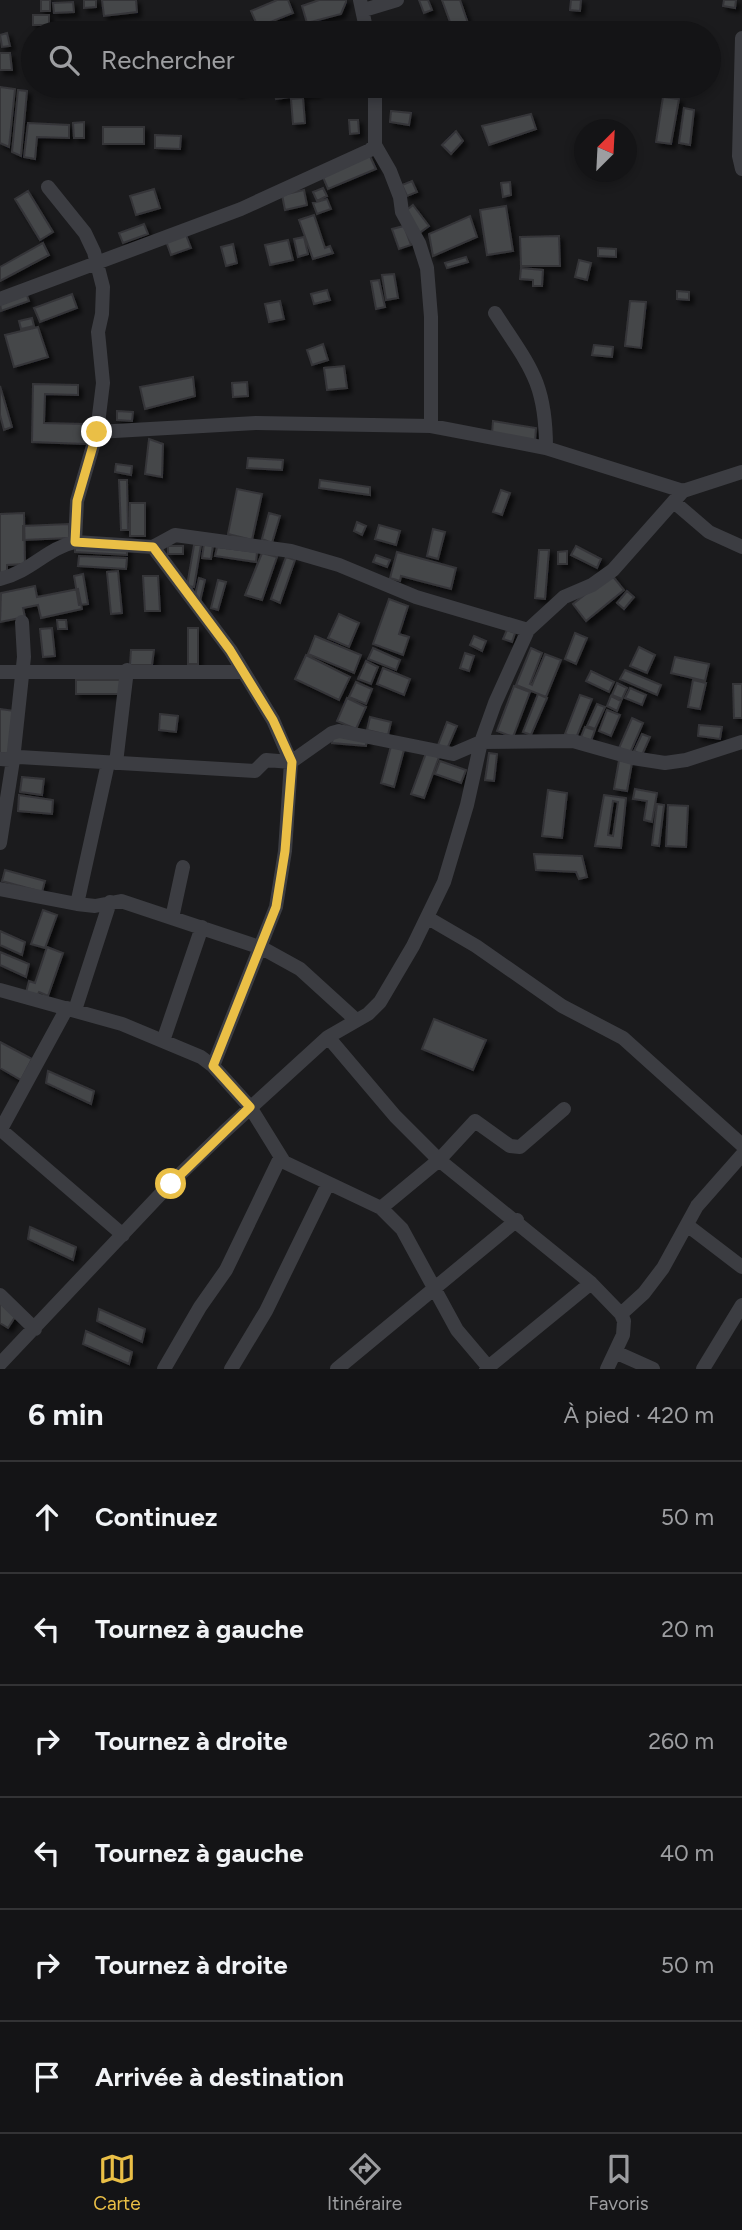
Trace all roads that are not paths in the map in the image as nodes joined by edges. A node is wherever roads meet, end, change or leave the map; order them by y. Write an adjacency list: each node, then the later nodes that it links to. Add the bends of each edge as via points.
1 (397, 0): 2 (street)
2 (362, 5)
3 (742, 37): 6 (street)
4 (374, 98): 5 (street)
5 (375, 145): 8 (street, via 242,209); 11 (street, via 390,171 401,212 427,268)
6 (742, 169)
7 (48, 187): 8 (street, via 85,233)
8 (97, 263): 9 (street); 12 (street, via 103,287 97,332 103,383)
9 (0, 299)
10 (495, 313): 13 (street, via 538,380 546,412)
11 (431, 426): 12 (street, via 257,423); 13 (street)
12 (97, 432): 16 (street, via 77,501)
13 (546, 448): 15 (street)
14 (742, 472): 15 (street)
15 (678, 496): 18 (street, via 709,532); 21 (street, via 613,570 564,597)
16 (75, 542): 17 (street); 19 (street)
17 (153, 547): 21 (street, via 175,535 291,551 416,597); 25 (street, via 230,650)
18 (742, 547)
19 (0, 579)
20 (22, 622): 24 (street)
21 (528, 630): 26 (street)
22 (127, 670): 24 (street); 25 (street); 30 (street)
23 (0, 672): 24 (street)
24 (21, 672): 28 (street)
25 (241, 672): 29 (street, via 273,720)
26 (481, 742): 27 (street, via 573,741 665,763); 29 (street, via 453,754 339,731); 37 (street, via 444,882)
27 (742, 742)
28 (7, 759): 30 (street); 31 (street)
29 (292, 762): 30 (street, via 266,760 254,771); 39 (street, via 282,878)
30 (112, 763): 35 (street)
31 (0, 843)
32 (183, 867): 36 (street)
33 (0, 889): 35 (street)
34 (110, 902): 35 (street); 36 (street, via 121,901); 41 (street)
35 (77, 904)
36 (172, 918): 38 (street)
37 (428, 918): 42 (street, via 380,1002); 49 (street, via 562,1006 640,1050)
38 (202, 928): 39 (street); 44 (street)
39 (262, 948): 42 (street, via 300,969); 45 (street)
40 (0, 990): 41 (street)
41 (71, 1009): 44 (street); 48 (street)
42 (356, 1020): 43 (street)
43 (328, 1037): 46 (street); 52 (street)
44 (163, 1041): 45 (street)
45 (213, 1066): 46 (street)
46 (250, 1107): 51 (street); 57 (street)
47 (564, 1109): 52 (street, via 520,1147 510,1146 475,1121)
48 (0, 1130): 57 (street)
49 (742, 1145)
50 (742, 1155): 56 (street, via 697,1206)
51 (280, 1158): 53 (street); 69 (street, via 226,1269)
52 (439, 1160): 54 (street); 55 (street)
53 (328, 1184): 54 (street); 70 (street)
54 (381, 1208): 60 (street, via 402,1229)
55 (517, 1220): 59 (street); 60 (street)
56 (687, 1225): 58 (street); 63 (street, via 663,1268)
57 (123, 1235): 64 (street)
58 (742, 1267)
59 (591, 1283): 63 (street); 68 (street)
60 (435, 1291): 67 (street); 68 (street, via 457,1330)
61 (0, 1294): 64 (street)
62 (742, 1305): 73 (street)
63 (621, 1314): 65 (street, via 623,1335)
64 (35, 1329): 66 (street)
65 (615, 1352): 71 (street); 72 (street)
66 (0, 1364)
67 (340, 1368)
68 (488, 1368)
69 (164, 1369)
70 (232, 1369)
71 (607, 1369)
72 (653, 1369)
73 (703, 1369)

